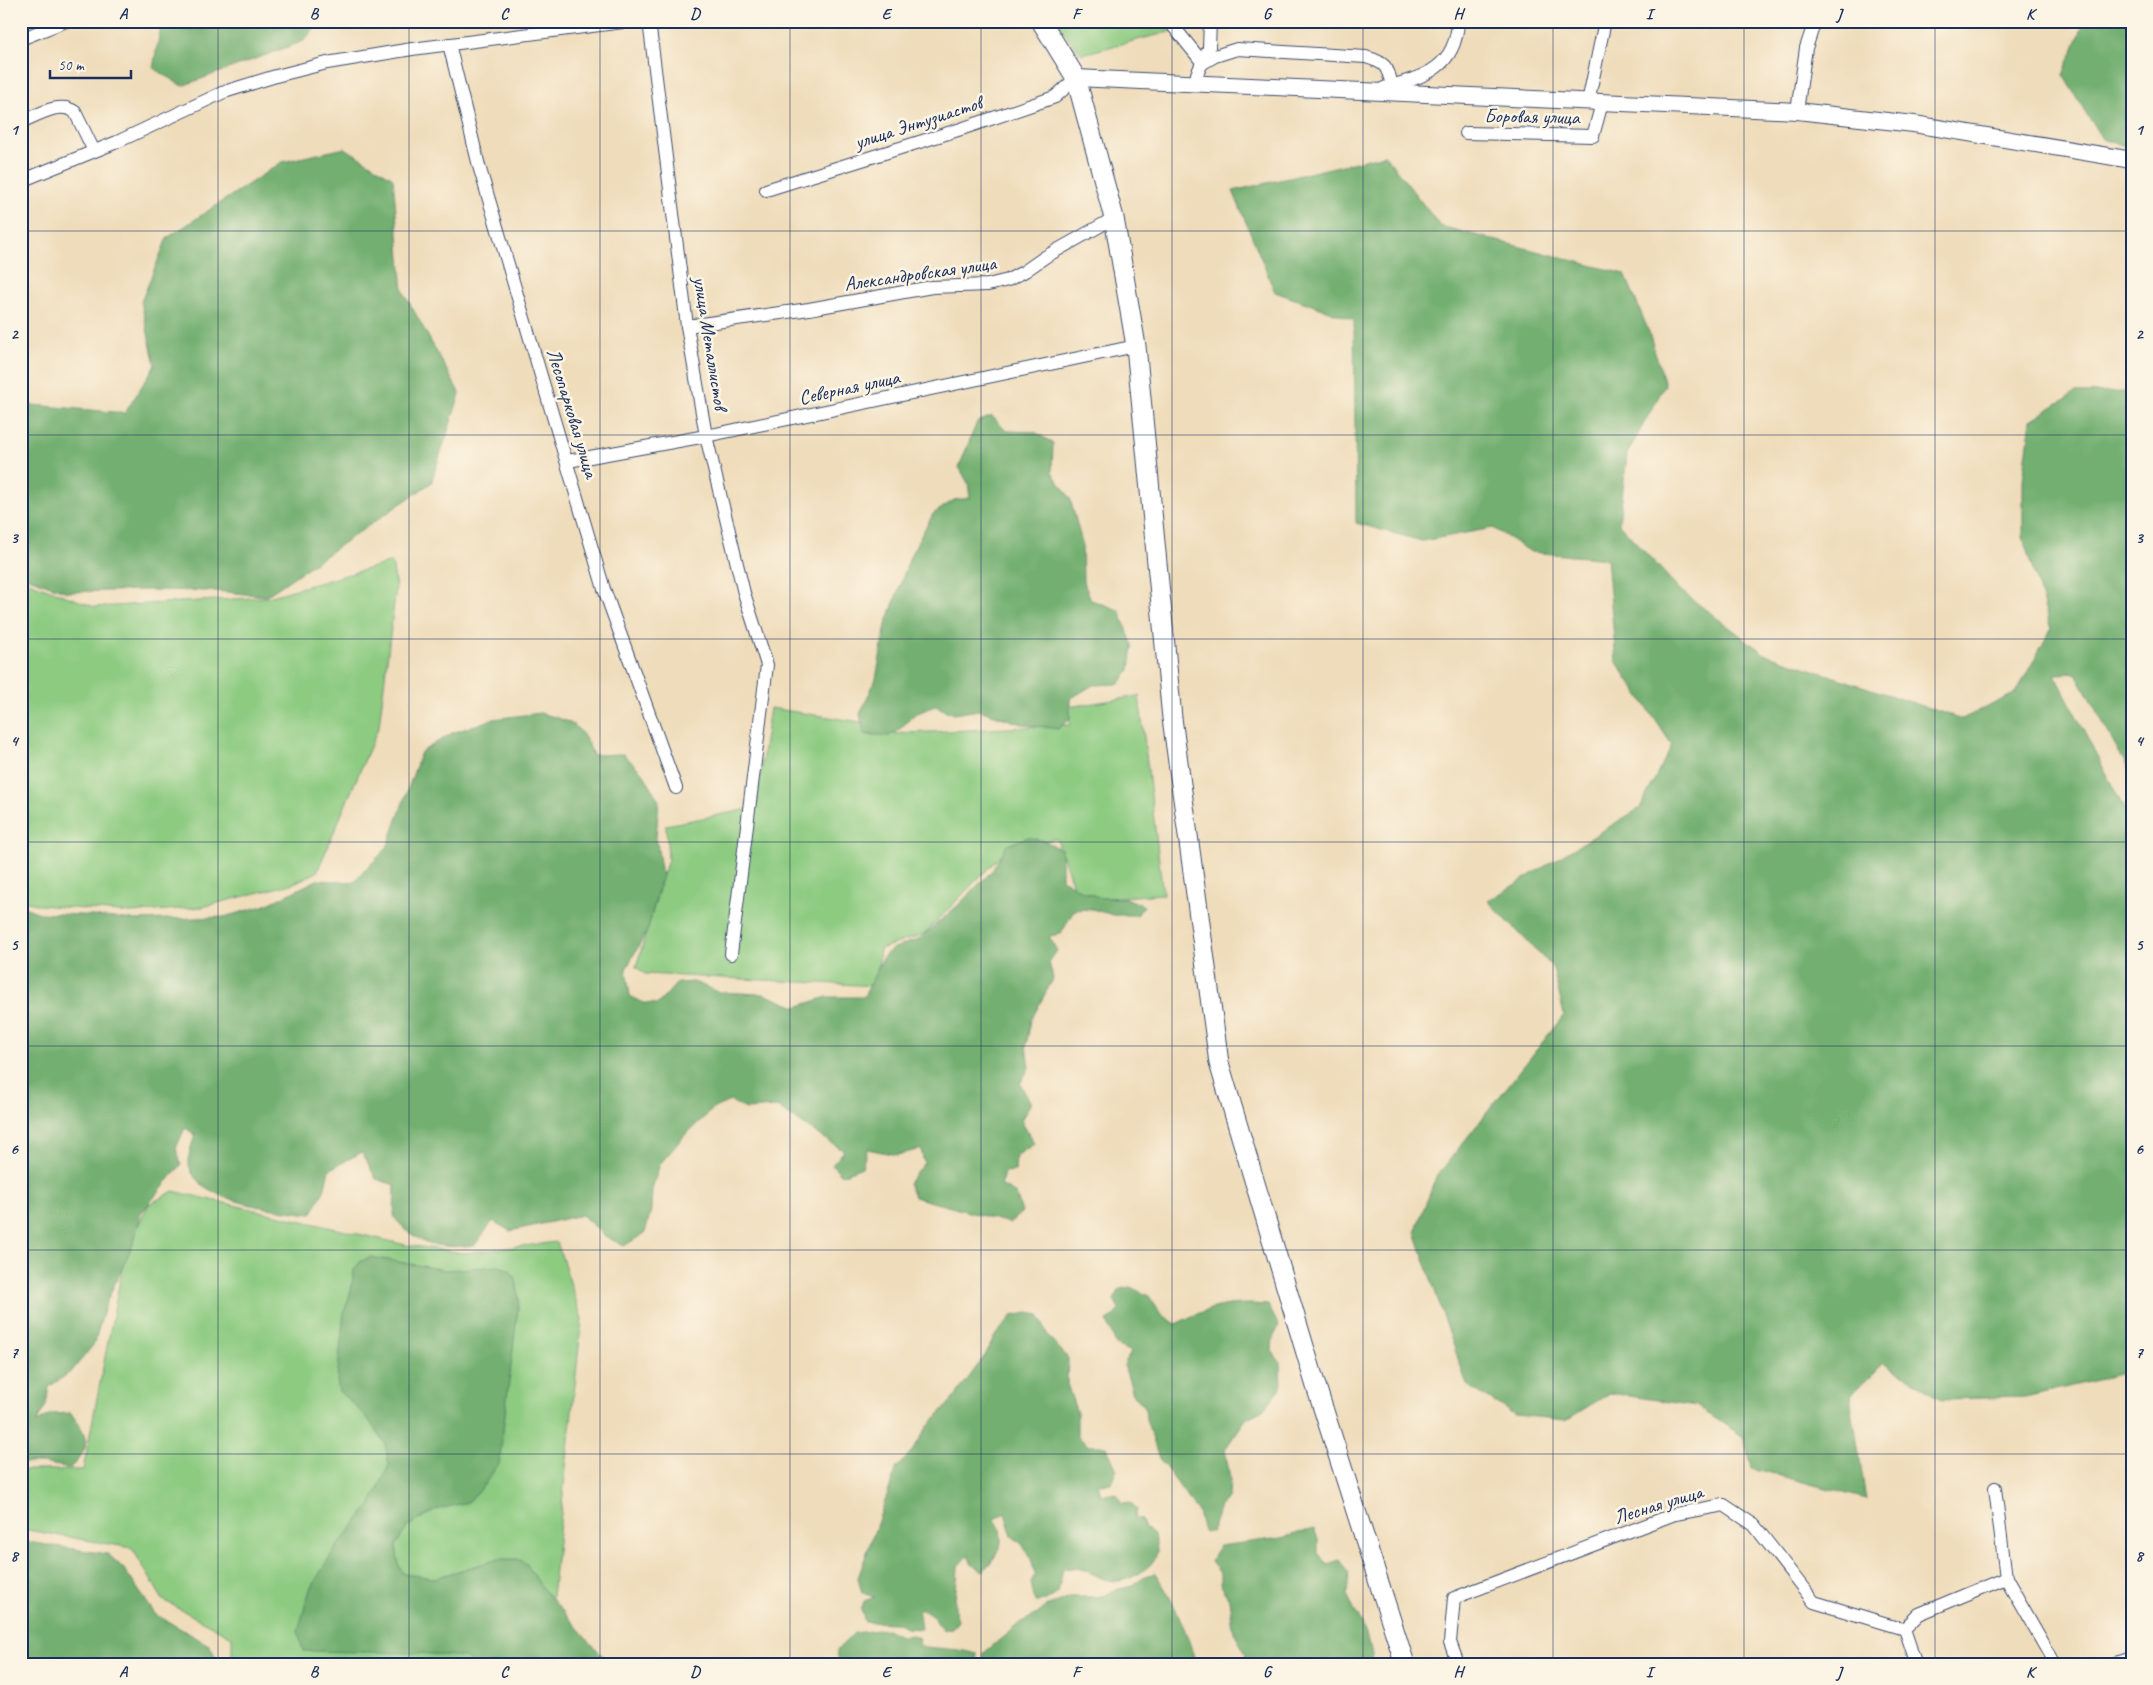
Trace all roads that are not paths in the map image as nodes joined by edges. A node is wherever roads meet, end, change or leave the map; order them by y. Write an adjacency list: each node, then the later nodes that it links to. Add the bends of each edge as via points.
1 (66, 21): 10 (street)
2 (631, 21): 11 (street)
3 (649, 21): 26 (street, улица Металлистов)
4 (1041, 21): 13 (main road)
5 (1168, 21): 12 (street)
6 (1210, 21): 12 (street, via 1209,48)
7 (1458, 21): 15 (street, via 1454,46 1447,58 1424,76)
8 (1605, 21): 17 (street)
9 (1815, 21): 18 (street, via 1806,48)
10 (21, 39)
11 (450, 44): 21 (street, via 327,63 276,76 224,92); 29 (street, Лесопарковая улица, via 479,166)
12 (1203, 63): 14 (street); 15 (street, via 1237,49 1366,57 1381,62 1388,69)
13 (1076, 78): 14 (street); 24 (street, улица Энтузиастов, via 1055,97); 25 (main road)
14 (1196, 84): 16 (street)
15 (1392, 85): 16 (street)
16 (1370, 92): 17 (street)
17 (1595, 103): 18 (street); 20 (street, Боровая улица, via 1594,136)
18 (1797, 111): 22 (street, via 1914,124)
19 (21, 122): 21 (street, via 56,108 70,108)
20 (1466, 133)
21 (94, 151): 23 (street)
22 (2132, 160)
23 (21, 181)
24 (766, 190)
25 (1114, 218): 26 (street, Александровская улица, via 1025,271 988,286 932,287); 27 (main road)
26 (687, 326): 28 (street, улица Металлистов)
27 (1136, 346): 28 (street, Северная улица); 36 (main road, via 1172,718 1219,1063 1312,1374)
28 (706, 436): 29 (street, Северная улица); 31 (street, улица Металлистов, via 744,593 767,665)
29 (568, 460): 30 (street, Лесопарковая улица, via 604,589)
30 (676, 788)
31 (731, 954)
32 (1995, 1488): 33 (street)
33 (2006, 1578): 34 (street, via 1919,1614); 39 (street)
34 (1904, 1629): 37 (street, Лесная улица, via 1814,1602 1754,1525 1724,1504 1675,1514 1454,1598 1450,1642); 38 (street)
35 (2132, 1659): 40 (street)
36 (1405, 1664)
37 (1458, 1664)
38 (1916, 1664)
39 (2055, 1664)
40 (2117, 1664)

